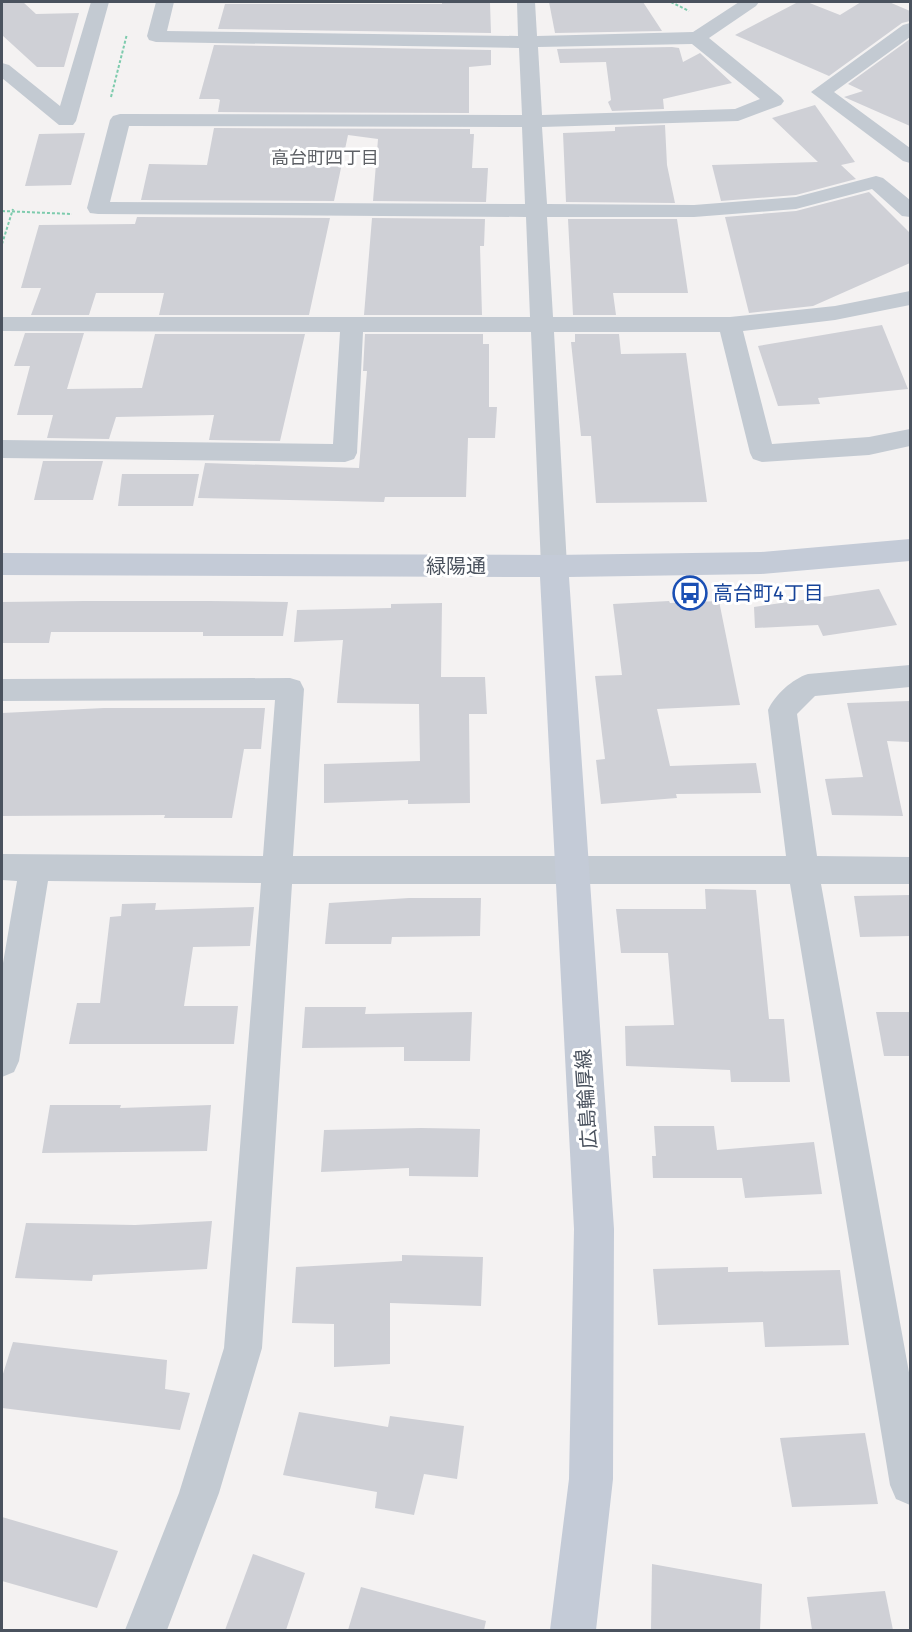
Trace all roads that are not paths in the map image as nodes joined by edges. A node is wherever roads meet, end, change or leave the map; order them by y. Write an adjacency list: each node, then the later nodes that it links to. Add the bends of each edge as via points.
1 (100, 2): 8 (street, via 66,121)
2 (165, 2): 7 (street, via 156,36)
3 (526, 2): 7 (street)
4 (750, 2): 6 (street)
5 (910, 29): 10 (street, via 821,92)
6 (697, 38): 7 (street); 9 (street, via 774,101 738,115)
7 (527, 42): 9 (street)
8 (2, 69)
9 (533, 121): 11 (street); 11 (street, via 120,120 98,208)
10 (910, 157)
11 (538, 210): 12 (street, via 694,211 796,203 876,182); 16 (street)
12 (910, 211)
13 (910, 298): 17 (street, via 835,313)
14 (2, 324): 15 (street)
15 (352, 325): 16 (street); 19 (street, via 345,453)
16 (543, 325): 17 (street); 22 (street)
17 (730, 326): 18 (street, via 762,453 869,446)
18 (910, 438)
19 (2, 449)
20 (910, 550): 22 (street, 緑陽通, via 761,562)
21 (2, 564): 22 (street, 緑陽通)
22 (554, 566): 30 (street, 広島輪厚線)
23 (910, 676): 27 (street, via 808,685 782,710)
24 (2, 690): 28 (street, via 290,688)
25 (2, 867): 26 (street)
26 (35, 867): 28 (street); 31 (street)
27 (803, 868): 29 (street); 30 (street); 32 (street)
28 (277, 870): 30 (street); 33 (street, via 243,1348 199,1493)
29 (910, 870)
30 (572, 871): 34 (street, 広島輪厚線, via 594,1229 591,1479)
31 (2, 1061)
32 (910, 1485)
33 (146, 1630)
34 (573, 1630)

